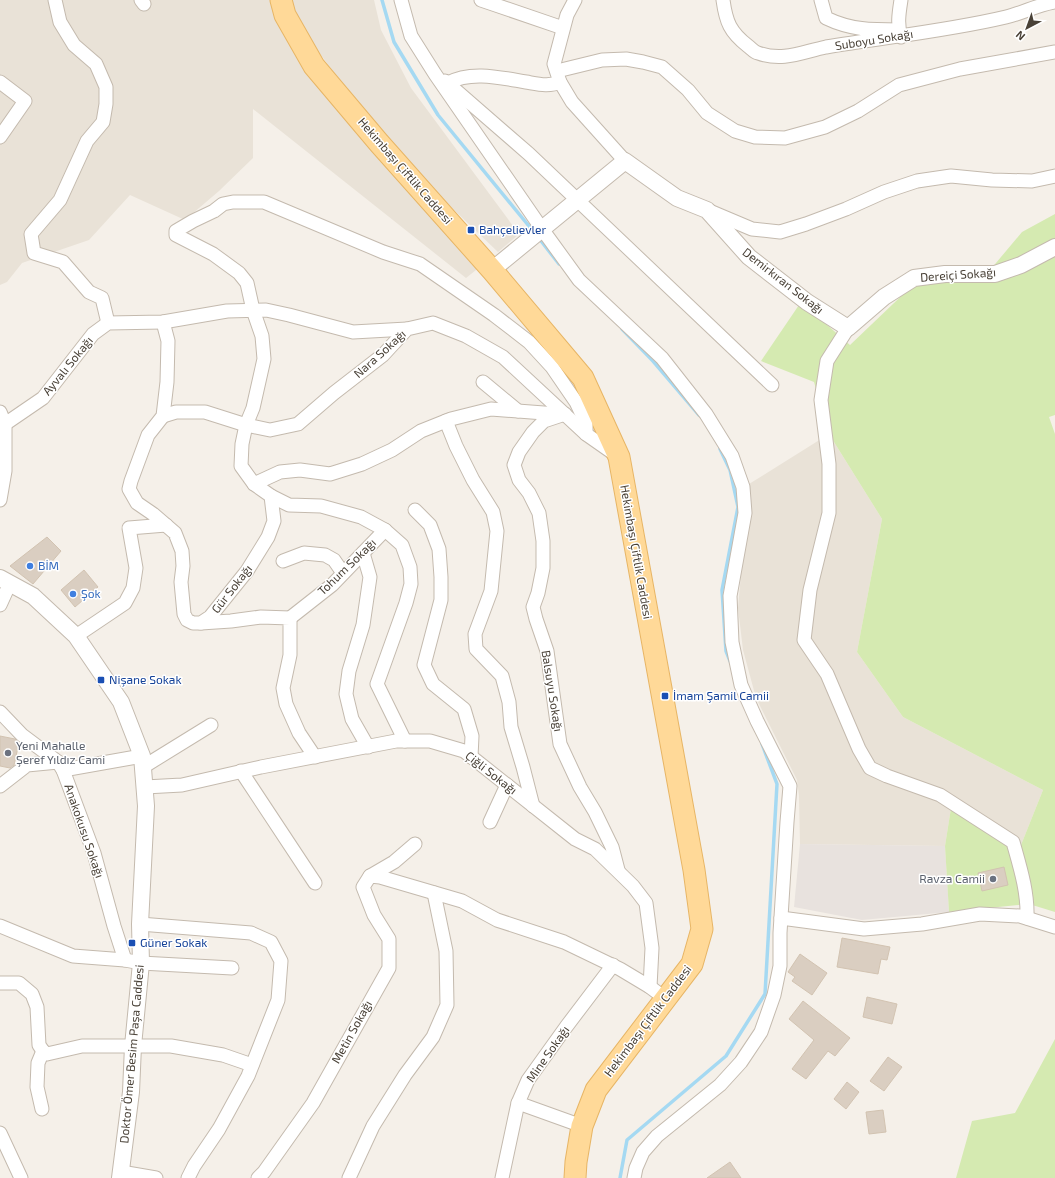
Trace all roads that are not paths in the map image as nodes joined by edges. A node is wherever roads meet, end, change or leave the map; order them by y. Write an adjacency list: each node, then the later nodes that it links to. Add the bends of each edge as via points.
1 (55, 0): 28 (street, via 60,22 74,45 96,64 106,87 106,104 103,122 86,141 60,200 31,234 34,253 63,262 89,292 102,298)
2 (280, 0): 25 (main road, Hekimbaşı Çiftlik Caddesi, via 285,15 314,66)
3 (401, 0): 14 (street, via 411,36)
4 (480, 0): 11 (street)
5 (575, 0): 11 (street)
6 (723, 0): 12 (street, Suboyu Sokağı, via 730,28 757,53 775,57 798,55)
7 (821, 0): 12 (street, via 820,4 826,18 841,25)
8 (901, 0): 12 (street, via 898,15)
9 (1041, 2): 10 (street, Suboyu Sokağı); 12 (street, Suboyu Sokağı, via 1007,17)
10 (1055, 2)
11 (563, 28): 15 (street, via 554,64)
12 (900, 34)
13 (1055, 52): 15 (street, via 960,69 899,85 858,111 825,127 785,138 755,137 735,131 707,113 688,90 662,68 644,62 626,59 602,60)
14 (435, 74): 17 (street); 23 (street)
15 (558, 76): 17 (street, via 553,84 544,85 475,76 458,78); 19 (street, via 572,102)
16 (0, 82): 18 (street, via 25,101)
17 (448, 83): 21 (street)
18 (0, 137)
19 (625, 161): 21 (street); 22 (street, via 677,198)
20 (1055, 176): 22 (street, via 1032,181 951,176 917,181 780,232 752,230)
21 (578, 199): 23 (street); 32 (street)
22 (707, 210): 29 (street, Demirkıran Sokağı, via 750,257 807,302)
23 (536, 233): 25 (street); 75 (street, via 579,280 662,358 706,414 732,456 743,487 745,513 730,596 732,642 741,685 790,786)
24 (1055, 248): 29 (street, Dereiçi Sokağı, via 1021,265 995,274 945,274 914,278 884,297)
25 (492, 270): 41 (main road, Hekimbaşı Çiftlik Caddesi, via 584,378)
26 (253, 310): 27 (street, via 228,311); 30 (street, via 289,314 353,332); 39 (street, via 262,336 264,359 253,408); 40 (street, via 247,283 239,273 213,254 176,235 176,231 223,204 264,202 383,252 420,264 529,342 552,367 576,402 586,423)
27 (163, 322): 28 (street); 36 (street, via 168,341)
28 (108, 323): 38 (street, Ayvalı Sokağı, via 93,334 43,398)
29 (848, 328): 76 (street, via 827,361 821,400 829,464 829,513 810,590 804,640 827,674 859,749 870,768 940,795 1013,842 1025,884)
30 (407, 329): 35 (street, Nara Sokağı, via 434,323 466,336 503,357); 39 (street, Nara Sokağı, via 383,355 298,424 270,430)
31 (483, 382): 33 (street)
32 (772, 385)
33 (518, 411): 35 (street); 37 (street, via 490,409)
34 (0, 412): 38 (street)
35 (565, 414): 40 (street, Nara Sokağı); 71 (street, Balsuyu Sokağı, via 544,421 533,432 519,452 514,465 519,480 529,492 539,513 543,568 533,607 548,651 560,744 612,847)
36 (163, 416): 39 (street, Nara Sokağı, via 176,412 205,412); 46 (street, Gür Sokağı, via 148,436 129,489 137,504)
37 (446, 421): 42 (street, via 421,431 392,450 362,464 330,474 300,470 280,472); 68 (street, via 473,480 493,512 497,532 491,591 475,634 476,649 502,676 509,702 511,727)
38 (5, 424): 44 (street, via 5,471)
39 (246, 426): 42 (street, via 241,466)
40 (586, 434): 41 (street, Nara Sokağı)
41 (619, 457): 85 (main road, Hekimbaşı Çiftlik Caddesi, via 694,870 702,928 692,964)
42 (254, 484): 43 (street)
43 (271, 496): 47 (street, via 289,505 334,509 360,517); 54 (street, Gür Sokağı, via 274,521 268,537 248,571 210,618)
44 (0, 500)
45 (416, 510): 61 (street, via 430,525 439,549 442,577 441,600 424,666 433,684 464,708 472,736)
46 (166, 525): 54 (street, Gür Sokağı, via 175,533 182,551 184,614 187,620); 55 (street, via 129,528 136,568 133,588 125,603)
47 (385, 530): 48 (street, Tohum Sokağı); 58 (street, via 402,545 410,566 411,584 377,684)
48 (363, 553): 50 (street, Tohum Sokağı); 59 (street, via 370,577 363,625 349,671 346,694 352,719)
49 (283, 561): 50 (street, via 304,553 325,555 334,560)
50 (343, 573): 53 (street, Tohum Sokağı, via 332,585)
51 (5, 580): 52 (street); 55 (street, Doktor Ömer Besim Paşa Caddesi, via 33,596)
52 (0, 605)
53 (290, 618): 54 (street, via 261,617); 60 (street, via 290,655 283,688 286,704 299,733)
54 (201, 623)
55 (76, 636): 62 (street, Doktor Ömer Besim Paşa Caddesi, via 121,702)
56 (0, 712): 63 (street, via 22,735)
57 (211, 725): 62 (street)
58 (405, 741): 59 (street, Çiğli Sokağı); 61 (street, Çiğli Sokağı, via 430,741)
59 (368, 747): 60 (street, Çiğli Sokağı)
60 (315, 757): 64 (street, Çiğli Sokağı)
61 (472, 757): 66 (street, Çiğli Sokağı)
62 (143, 761): 63 (street); 67 (street, Doktor Ömer Besim Paşa Caddesi)
63 (61, 766): 65 (street, via 27,765); 80 (street, Anakokusu Sokağı, via 94,853)
64 (241, 772): 67 (street, Çiğli Sokağı, via 182,785); 73 (street)
65 (0, 786)
66 (507, 786): 68 (street, Çiğli Sokağı); 69 (street)
67 (145, 787): 77 (street, Doktor Ömer Besim Paşa Caddesi)
68 (533, 806): 71 (street, Çiğli Sokağı, via 575,839 595,849)
69 (490, 822)
70 (415, 844): 72 (street, via 394,862)
71 (618, 871): 85 (street, Çiğli Sokağı, via 646,903)
72 (370, 876): 74 (street); 97 (street, Metin Sokağı, via 363,887 374,915 389,939 389,968 313,1103)
73 (315, 883)
74 (434, 893): 82 (street, via 462,901 497,920 564,942); 98 (street, via 446,951 447,1005 433,1037 373,1126)
75 (781, 918): 76 (street, via 864,929 922,924 980,914); 101 (street, via 780,966 774,995 761,1032 741,1062 720,1085 657,1136 643,1152)
76 (1027, 918): 79 (street)
77 (140, 924): 81 (street, Doktor Ömer Besim Paşa Caddesi); 88 (street, via 251,933 271,942 281,961 278,1000)
78 (0, 926): 80 (street, via 73,956)
79 (1055, 927)
80 (125, 960): 81 (street)
81 (141, 963): 83 (street); 86 (street, Doktor Ömer Besim Paşa Caddesi)
82 (614, 965): 85 (street); 89 (street, Mine Sokağı, via 528,1080)
83 (232, 968)
84 (0, 983): 87 (street, via 19,983 32,994 37,1006 39,1046)
85 (658, 993): 91 (main road, Hekimbaşı Çiftlik Caddesi, via 596,1090)
86 (133, 1046): 87 (street, via 82,1046 47,1054); 88 (street, via 171,1046 223,1055); 93 (street, Doktor Ömer Besim Paşa Caddesi, via 131,1092)
87 (42, 1051): 90 (street, via 38,1063 37,1087)
88 (252, 1065): 96 (street, via 219,1129)
89 (518, 1103): 91 (street); 99 (street, Mine Sokağı)
90 (42, 1109)
91 (582, 1126): 100 (main road, Hekimbaşı Çiftlik Caddesi)
92 (0, 1133): 94 (street)
93 (121, 1175): 95 (street)
94 (21, 1178)
95 (156, 1178)
96 (188, 1178)
97 (258, 1178)
98 (349, 1178)
99 (502, 1178)
100 (575, 1178)
101 (634, 1178)

